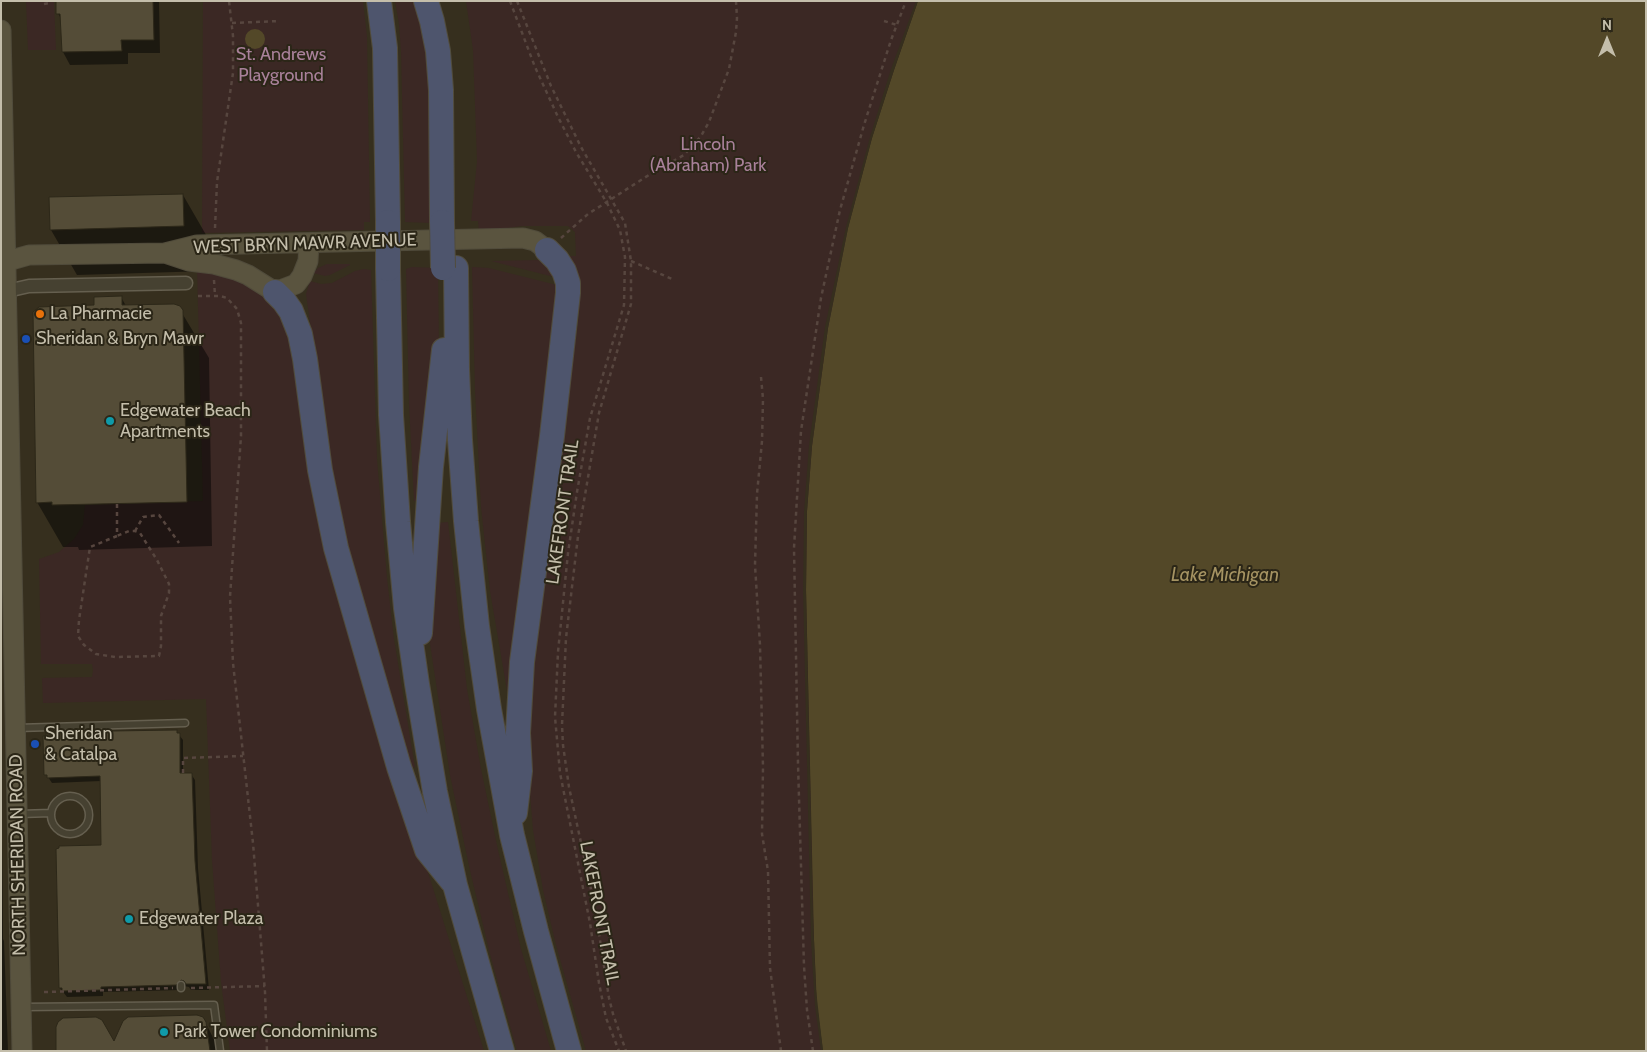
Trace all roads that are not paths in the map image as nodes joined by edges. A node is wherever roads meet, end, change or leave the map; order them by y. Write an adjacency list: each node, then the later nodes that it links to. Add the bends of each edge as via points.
1 (379, 1): 16 (highway, bridge, via 385,48 391,415 406,608)
2 (426, 1): 7 (highway, via 435,36 440,80)
3 (442, 1): 7 (highway, via 450,30 453,72)
4 (1, 30): 5 (main road, NORTH SHERIDAN ROAD)
5 (2, 60): 6 (main road, NORTH SHERIDAN ROAD)
6 (2, 127): 11 (main road, NORTH SHERIDAN ROAD)
7 (449, 222): 12 (highway)
8 (309, 243): 9 (main road, WEST BRYN MAWR AVENUE, via 523,238); 10 (main road, WEST BRYN MAWR AVENUE, via 197,245); 15 (main road, via 308,261 302,276 296,284)
9 (547, 250): 21 (highway, via 566,276 567,309 522,662 518,733 520,771)
10 (165, 253): 11 (main road, WEST BRYN MAWR AVENUE, via 29,255); 15 (main road, via 236,270)
11 (4, 262): 14 (main road, NORTH SHERIDAN ROAD)
12 (449, 268): 16 (highway, via 431,467); 21 (highway, via 466,521 477,626)
13 (186, 283): 14 (street, WEST BRYN MAWR AVENUE, via 29,286)
14 (4, 292): 18 (main road, NORTH SHERIDAN ROAD)
15 (275, 292): 22 (highway, via 291,311 300,334 320,470 336,548 399,767 427,850)
16 (417, 684): 22 (highway)
17 (185, 723): 18 (lane)
18 (9, 729): 20 (main road, NORTH SHERIDAN ROAD)
19 (51, 813): 19 (lane, via 57,829 68,834 85,827 89,815 80,799 68,796 57,802); 20 (lane)
20 (18, 814): 23 (main road, NORTH SHERIDAN ROAD)
21 (512, 834): 27 (highway)
22 (454, 885): 26 (highway)
23 (21, 1006): 24 (main road, NORTH SHERIDAN ROAD); 25 (lane, via 214,1005)
24 (22, 1051)
25 (220, 1051)
26 (502, 1051)
27 (569, 1051)

